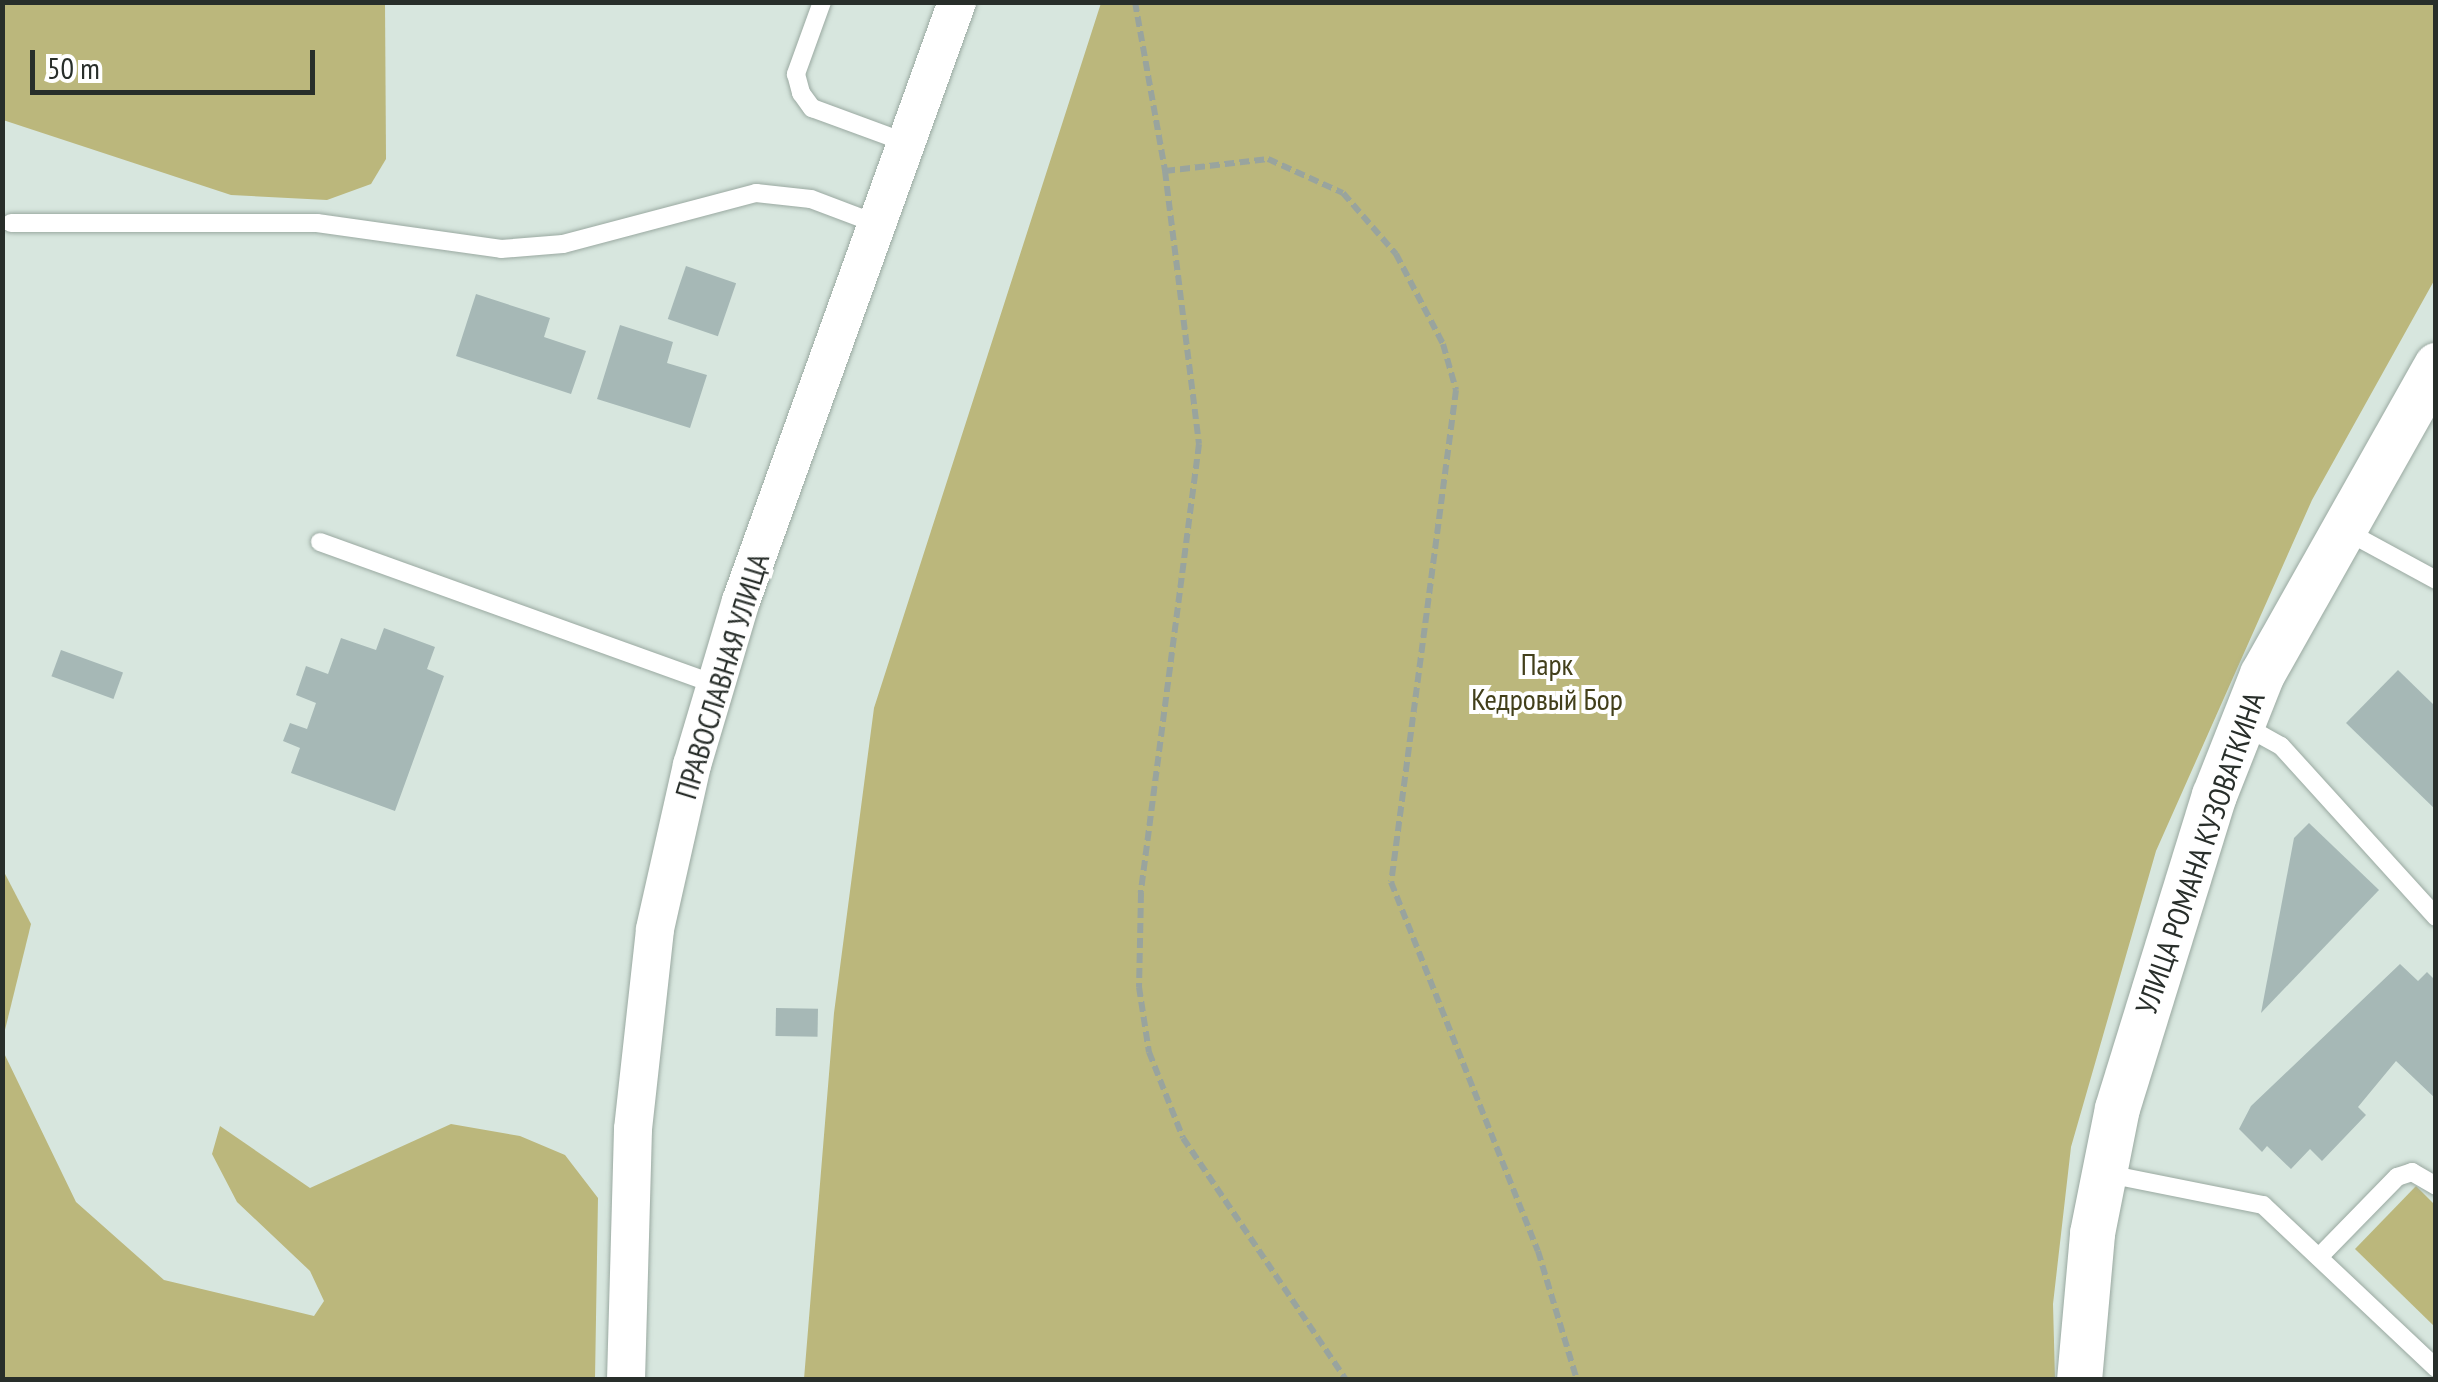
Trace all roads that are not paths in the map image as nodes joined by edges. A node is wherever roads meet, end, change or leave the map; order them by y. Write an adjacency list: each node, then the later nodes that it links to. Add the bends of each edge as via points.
1 (822, 2): 3 (lane, via 796,74 801,93 812,108)
2 (957, 2): 3 (street, ПРАВОСЛАВНАЯ УЛИЦА)
3 (907, 143): 5 (street, ПРАВОСЛАВНАЯ УЛИЦА)
4 (11, 223): 5 (lane, via 317,222 502,249 563,244 756,193 811,200)
5 (878, 224): 10 (street, ПРАВОСЛАВНАЯ УЛИЦА)
6 (2436, 365): 7 (street, УЛИЦА РОМАНА КУЗОВАТКИНА)
7 (2341, 528): 9 (lane); 11 (street, УЛИЦА РОМАНА КУЗОВАТКИНА)
8 (320, 542): 10 (lane)
9 (2436, 580)
10 (714, 684): 17 (street, ПРАВОСЛАВНАЯ УЛИЦА, via 654,929 632,1129)
11 (2242, 725): 12 (lane, via 2281,746); 13 (street, УЛИЦА РОМАНА КУЗОВАТКИНА, via 2157,967)
12 (2436, 917)
13 (2103, 1172): 15 (lane, via 2263,1205); 18 (street, УЛИЦА РОМАНА КУЗОВАТКИНА)
14 (2436, 1186): 15 (lane, via 2412,1172 2397,1178)
15 (2319, 1258): 16 (lane)
16 (2436, 1368)
17 (626, 1380)
18 (2079, 1380)

